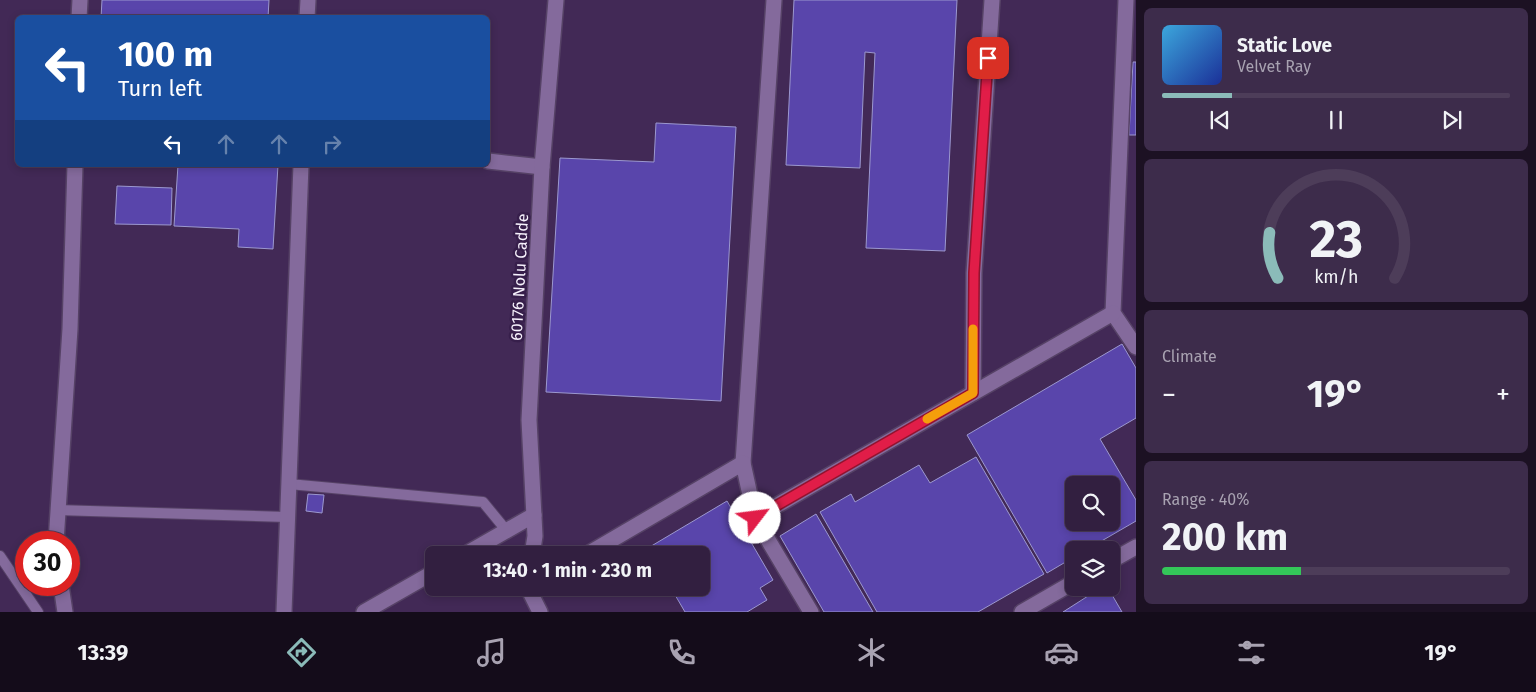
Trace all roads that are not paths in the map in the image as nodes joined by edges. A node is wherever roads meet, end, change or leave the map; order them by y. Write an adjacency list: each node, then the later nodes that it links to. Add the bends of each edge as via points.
1 (80, 0): 7 (street)
2 (308, 0): 8 (street)
3 (774, 0): 16 (street)
4 (992, 0): 15 (street, via 974,273)
5 (1126, 0): 13 (street)
6 (554, 1): 12 (street, 60176 Nolu Cadde)
7 (79, 15)
8 (307, 15)
9 (490, 161): 12 (street)
10 (75, 167): 18 (street, via 70,329)
11 (300, 167): 17 (street)
12 (542, 167): 19 (street, 60176 Nolu Cadde, via 529,420)
13 (1113, 312): 14 (street); 15 (street)
14 (1136, 347)
15 (973, 393): 21 (street)
16 (743, 463): 21 (street); 26 (street)
17 (289, 484): 20 (street); 22 (lane, via 483,502)
18 (56, 510): 20 (lane); 23 (street)
19 (534, 515): 22 (street); 25 (street, 60176 Nolu Cadde)
20 (287, 517): 36 (street)
21 (755, 518): 39 (street)
22 (506, 530): 24 (street)
23 (56, 531)
24 (479, 546)
25 (533, 546)
26 (601, 546)
27 (1136, 547): 29 (street)
28 (0, 556): 34 (lane)
29 (1120, 556)
30 (425, 577): 37 (street)
31 (1065, 587): 40 (street)
32 (62, 596): 35 (street)
33 (532, 596): 38 (street)
34 (38, 612)
35 (64, 612)
36 (284, 612)
37 (364, 612)
38 (540, 612)
39 (812, 612)
40 (1022, 612)

